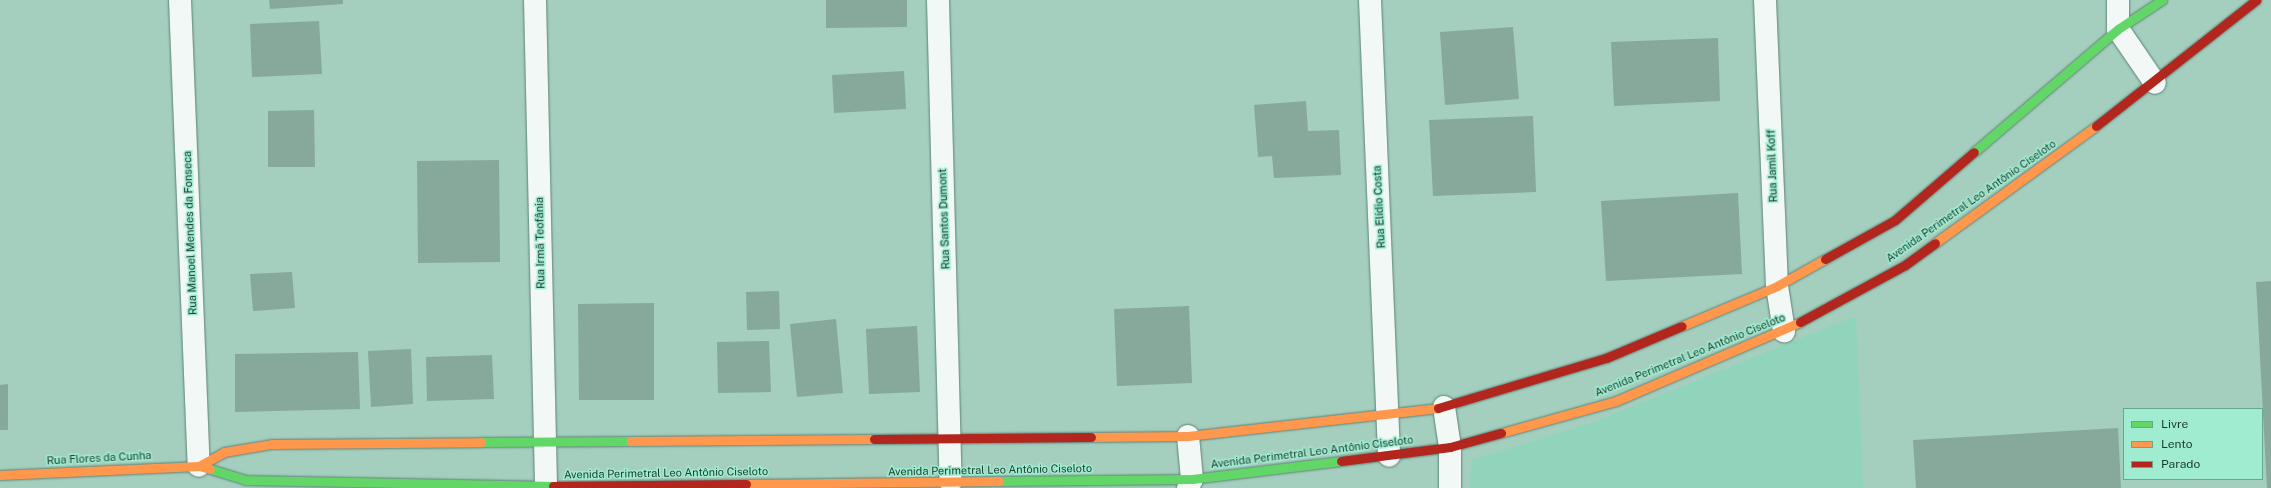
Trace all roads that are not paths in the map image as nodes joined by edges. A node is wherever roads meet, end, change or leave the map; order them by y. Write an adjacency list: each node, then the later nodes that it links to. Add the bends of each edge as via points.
1 (180, 0): 20 (street, Rua Manoel Mendes da Fonseca)
2 (535, 0): 17 (street, Rua Irmã Teofânia)
3 (938, 0): 16 (street, Rua Santos Dumont)
4 (1370, 0): 14 (street, Rua Elídio Costa)
5 (1765, 0): 11 (street, Rua Jamil Koff)
6 (2118, 0): 9 (street)
7 (2162, 0): 9 (street)
8 (2256, 0): 10 (street, Avenida Perimetral Leo Antônio Ciseloto)
9 (2118, 29): 10 (street); 11 (street, via 1895,220)
10 (2155, 83): 12 (street, Avenida Perimetral Leo Antônio Ciseloto, via 1904,265)
11 (1777, 286): 12 (street, Rua Jamil Koff); 13 (street, via 1606,358)
12 (1784, 331): 18 (street, Avenida Perimetral Leo Antônio Ciseloto, via 1616,401)
13 (1444, 407): 14 (street); 18 (street)
14 (1388, 415): 15 (street); 19 (street, Rua Elídio Costa)
15 (1188, 436): 16 (street); 24 (street)
16 (951, 438): 17 (street); 23 (street, Rua Santos Dumont)
17 (545, 442): 20 (street, Rua Flores da Cunha, via 244,447 224,452); 25 (street, Rua Irmã Teofânia)
18 (1450, 446): 19 (street, Avenida Perimetral Leo Antônio Ciseloto); 26 (street)
19 (1388, 456): 24 (street, Avenida Perimetral Leo Antônio Ciseloto)
20 (199, 466): 21 (street, Rua Flores da Cunha); 22 (street, Rua Flores da Cunha)
21 (0, 475)
22 (245, 480): 25 (street, Avenida Perimetral Leo Antônio Ciseloto)
23 (951, 482): 24 (street, Avenida Perimetral Leo Antônio Ciseloto); 25 (street, Avenida Perimetral Leo Antônio Ciseloto)
24 (1190, 484)
25 (546, 486)
26 (1450, 488)

